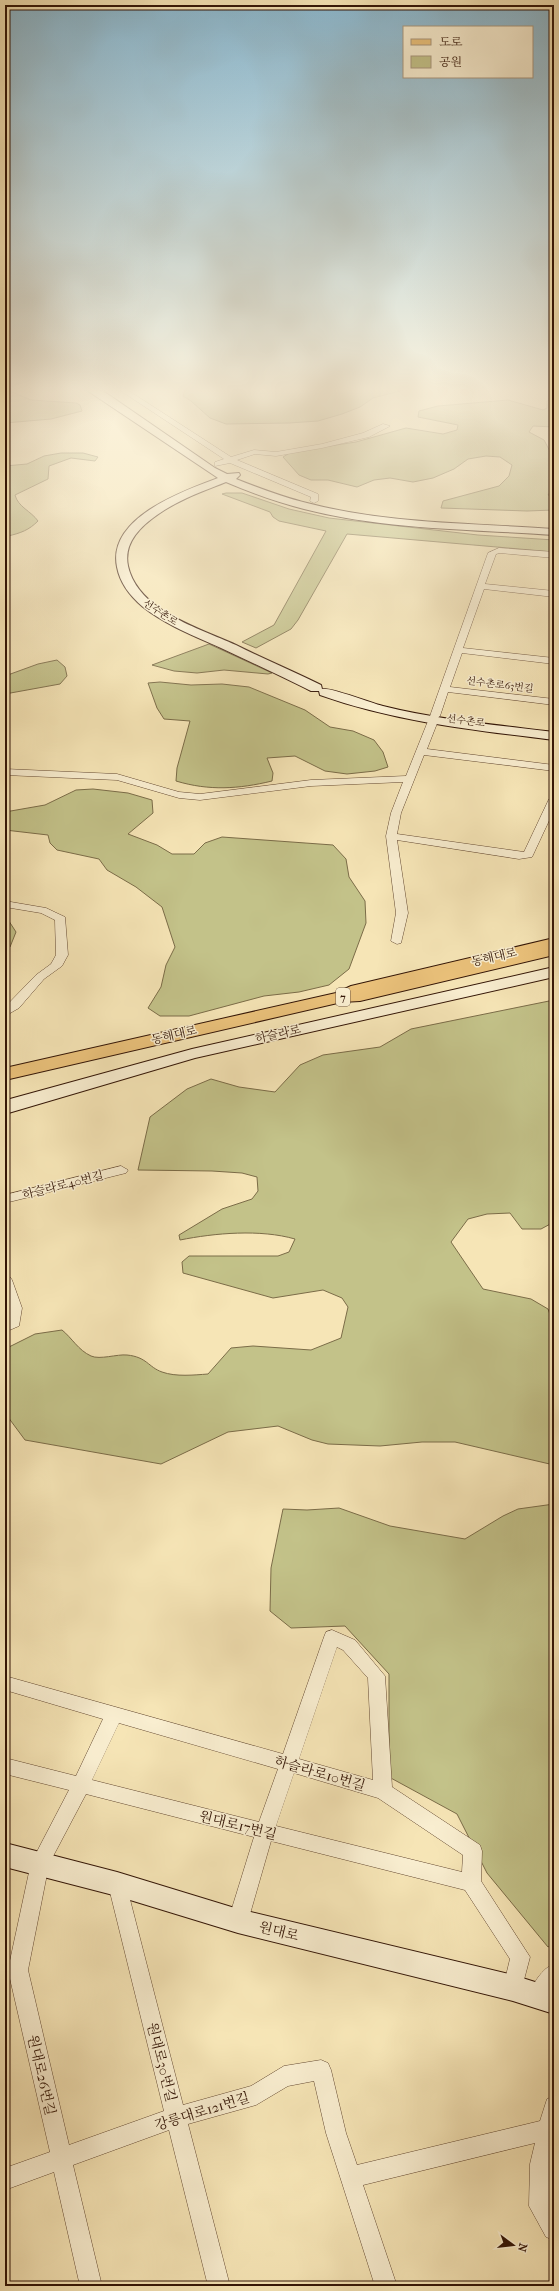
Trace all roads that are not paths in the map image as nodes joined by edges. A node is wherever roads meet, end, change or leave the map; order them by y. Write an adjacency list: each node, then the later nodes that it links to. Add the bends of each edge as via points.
1 (197, 494): 6 (street)
2 (262, 494): 8 (street, via 291,504 350,516)
3 (286, 494): 5 (street)
4 (310, 494): 5 (street, via 315,496)
5 (314, 501): 7 (street, via 413,516)
6 (167, 508): 10 (street, via 146,529); 10 (street, via 148,516 131,532 121,552)
7 (554, 526)
8 (554, 532)
9 (554, 555): 11 (street, 선수촌로63번길, via 499,550 492,553)
10 (129, 559): 17 (street, 선수촌로, via 124,576 131,588 153,609 182,625 367,708)
11 (480, 586): 12 (street); 13 (street, 선수촌로63번길)
12 (554, 594)
13 (458, 650): 14 (street); 15 (street, 선수촌로63번길)
14 (554, 661)
15 (444, 689): 16 (street, 선수촌로63번길); 17 (street, 선수촌로63번길)
16 (554, 702)
17 (434, 718): 18 (street, 선수촌로); 19 (street, 선수촌로); 20 (street, 선수촌로)
18 (554, 731)
19 (554, 736)
20 (420, 750): 21 (street); 23 (street, 선수촌로)
21 (554, 768)
22 (5, 772): 23 (street, via 111,776 173,793 200,797 333,782)
23 (409, 779): 25 (street, 선수촌로, via 396,813)
24 (554, 801): 25 (street, via 528,855 520,856)
25 (391, 836): 28 (street, via 402,913)
26 (5, 904): 34 (street, via 54,913 61,919 62,955 56,966 40,977 15,1005)
27 (554, 929): 31 (main road, via 517,940)
28 (397, 941)
29 (554, 943): 31 (main road, 동해대로 / 7)
30 (554, 950): 33 (main road, 동해대로 / 7, via 360,996)
31 (447, 968): 33 (main road, 동해대로 / 7, via 357,990)
32 (554, 972): 36 (street, 하슬라로, via 192,1054)
33 (342, 997): 35 (main road, 동해대로 / 7)
34 (5, 1012)
35 (5, 1074)
36 (5, 1108)
37 (121, 1170): 38 (street, 하슬라로40번길)
38 (5, 1199)
39 (5, 1280): 40 (street, via 15,1308 14,1322)
40 (5, 1327)
41 (5, 1683): 42 (street, 하슬라로10번길)
42 (114, 1714): 43 (street, 하슬라로10번길); 45 (street, 원대로26번길)
43 (288, 1764): 46 (street, 하슬라로10번길); 46 (street, via 332,1637 349,1645 376,1676); 47 (street)
44 (5, 1766): 45 (street, 원대로17번길)
45 (81, 1785): 47 (street, 원대로17번길); 49 (street, 원대로26번길)
46 (383, 1791): 50 (street, 하슬라로10번길, via 473,1851)
47 (265, 1832): 50 (street, 원대로17번길); 52 (street)
48 (5, 1855): 49 (street, 원대로)
49 (40, 1864): 51 (street, 원대로); 59 (street, 원대로26번길, via 18,1970)
50 (471, 1883): 54 (street, via 520,1957)
51 (117, 1884): 52 (street, 원대로); 57 (street, 원대로30번길)
52 (238, 1921): 54 (street, 원대로)
53 (554, 1973): 55 (street)
54 (512, 1988): 55 (street, 원대로)
55 (546, 1998)
56 (554, 2106): 58 (street)
57 (176, 2117): 59 (street, 강릉대로121번길); 60 (street, 강릉대로121번길, via 256,2095 284,2076 321,2070 336,2133); 64 (street, 원대로30번길)
58 (549, 2129): 60 (street); 62 (street, via 540,2164 540,2206)
59 (61, 2158): 61 (street, 강릉대로121번길); 63 (street, 원대로26번길)
60 (350, 2177): 65 (street, 강릉대로121번길)
61 (5, 2179)
62 (554, 2229)
63 (91, 2286)
64 (218, 2286)
65 (386, 2286)

